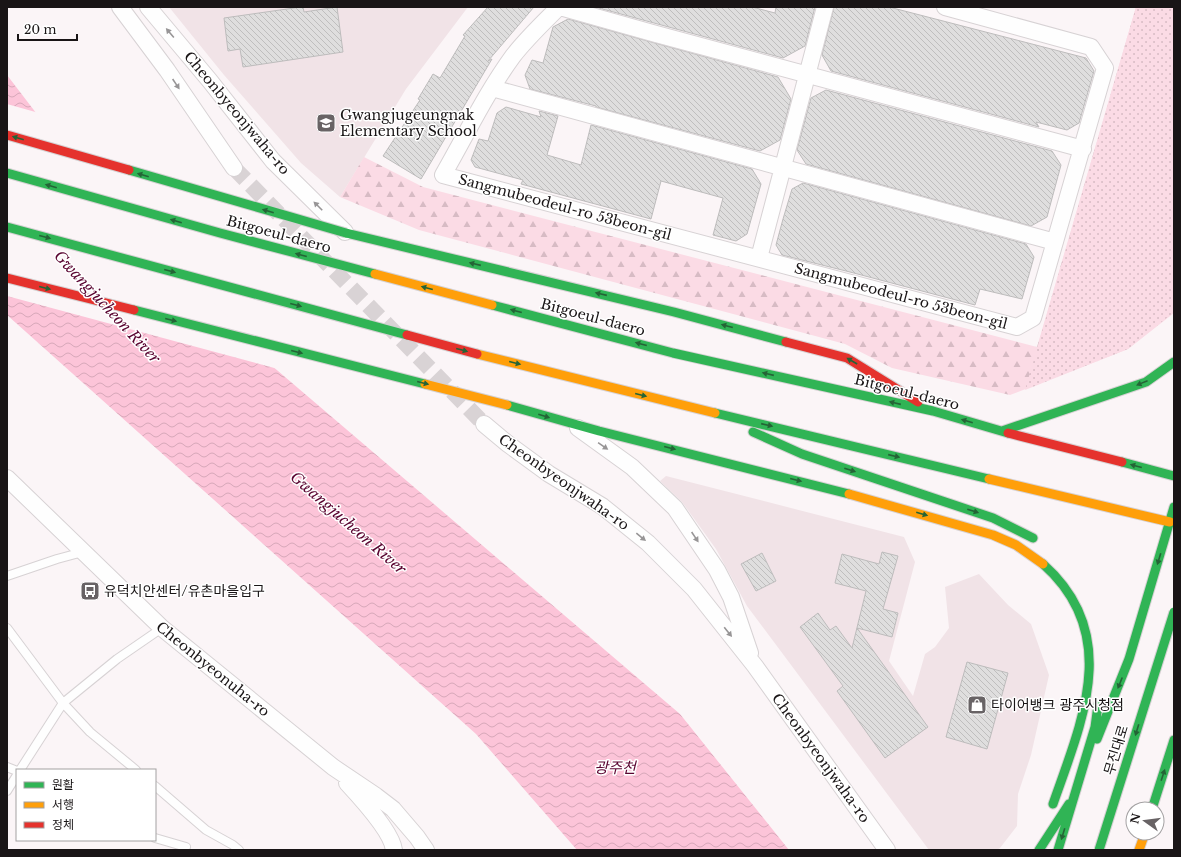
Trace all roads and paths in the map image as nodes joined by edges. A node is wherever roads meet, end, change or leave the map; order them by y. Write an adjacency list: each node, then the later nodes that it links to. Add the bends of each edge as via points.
1 (120, 7): 11 (street, Cheonbyeonjwaha-ro, one-way to 11)
2 (148, 7): 14 (street, Cheonbyeonjwaha-ro, one-way to 2, via 274,161)
3 (560, 7): 6 (street, Sangmubeodeul-ro 53beon-gil); 7 (street, Sangmubeodeul-ro 53beon-gil, via 531,34)
4 (825, 7): 6 (street)
5 (945, 7): 9 (street, Sangmubeodeul-ro 53beon-gil, via 1091,47 1105,68)
6 (807, 74): 9 (street, Sangmubeodeul-ro 53beon-gil); 10 (street)
7 (492, 88): 10 (street); 16 (street, Sangmubeodeul-ro 53beon-gil, via 443,174)
8 (7, 135): 14 (main road, one-way to 8, bridge)
9 (1083, 149): 15 (street, Sangmubeodeul-ro 53beon-gil)
10 (782, 166): 15 (street); 16 (street)
11 (234, 168)
12 (7, 173): 19 (main road, Bitgoeul-daero, one-way to 12, bridge, via 673,353 220,233)
13 (7, 227): 20 (main road, one-way to 20, bridge, via 477,354)
14 (346, 233): 19 (main road, one-way to 14, via 847,358 667,310)
15 (1055, 242): 16 (street, Sangmubeodeul-ro 53beon-gil, via 1033,318 1017,327)
16 (759, 258)
17 (7, 278): 22 (main road, one-way to 22, bridge, via 507,405)
18 (1174, 362): 23 (main road, one-way to 23, via 1146,382)
19 (933, 411): 23 (main road, Bitgoeul-daero, one-way to 19)
20 (711, 412): 27 (main road, one-way to 27); 28 (main road, one-way to 28, via 802,454 993,518 1028,535)
21 (484, 424): 38 (street, Cheonbyeonjwaha-ro, one-way to 38, via 549,474 602,506 648,543 694,589)
22 (571, 424): 38 (street, Cheonbyeonjwaha-ro, one-way to 38, via 632,467 675,508 721,577 731,597); 41 (main road, one-way to 41, via 815,484 985,532 1014,544 1038,559 1062,583 1080,613 1089,642 1089,679)
23 (1002, 431): 24 (main road, Bitgoeul-daero, one-way to 23)
24 (1174, 476)
25 (7, 478): 29 (street, Cheonbyeonuha-ro)
26 (1174, 507): 27 (main road)
27 (1172, 522): 37 (main road, one-way to 37)
28 (1040, 544)
29 (83, 552): 30 (lane); 33 (street, Cheonbyeonuha-ro)
30 (7, 576)
31 (1174, 612): 62 (main road, 무진대로, one-way to 62, bridge)
32 (7, 628): 40 (lane)
33 (162, 628): 40 (lane); 43 (street, Cheonbyeonuha-ro)
34 (1174, 641): 35 (main road)
35 (1153, 649)
36 (1141, 654): 37 (main road)
37 (1129, 659): 49 (main road, one-way to 49)
38 (755, 666): 58 (street, Cheonbyeonjwaha-ro)
39 (1099, 698): 49 (main road, via 1095,727)
40 (62, 703): 44 (lane); 45 (lane, via 90,732)
41 (1081, 721): 49 (main road); 51 (main road)
42 (1174, 740): 50 (main road, one-way to 42)
43 (333, 767): 56 (street, via 371,810); 57 (street, Cheonbyeonuha-ro, via 394,809)
44 (21, 769)
45 (135, 769)
46 (16, 778): 48 (lane)
47 (156, 787): 55 (lane, via 206,830)
48 (7, 791)
49 (1077, 792): 60 (main road); 61 (main road, one-way to 61)
50 (1155, 801)
51 (1052, 807)
52 (1046, 824): 59 (main road)
53 (156, 838): 54 (lane)
54 (186, 846)
55 (239, 850)
56 (394, 850)
57 (426, 850)
58 (887, 850)
59 (1036, 850)
60 (1039, 850)
61 (1058, 850)
62 (1099, 850)

